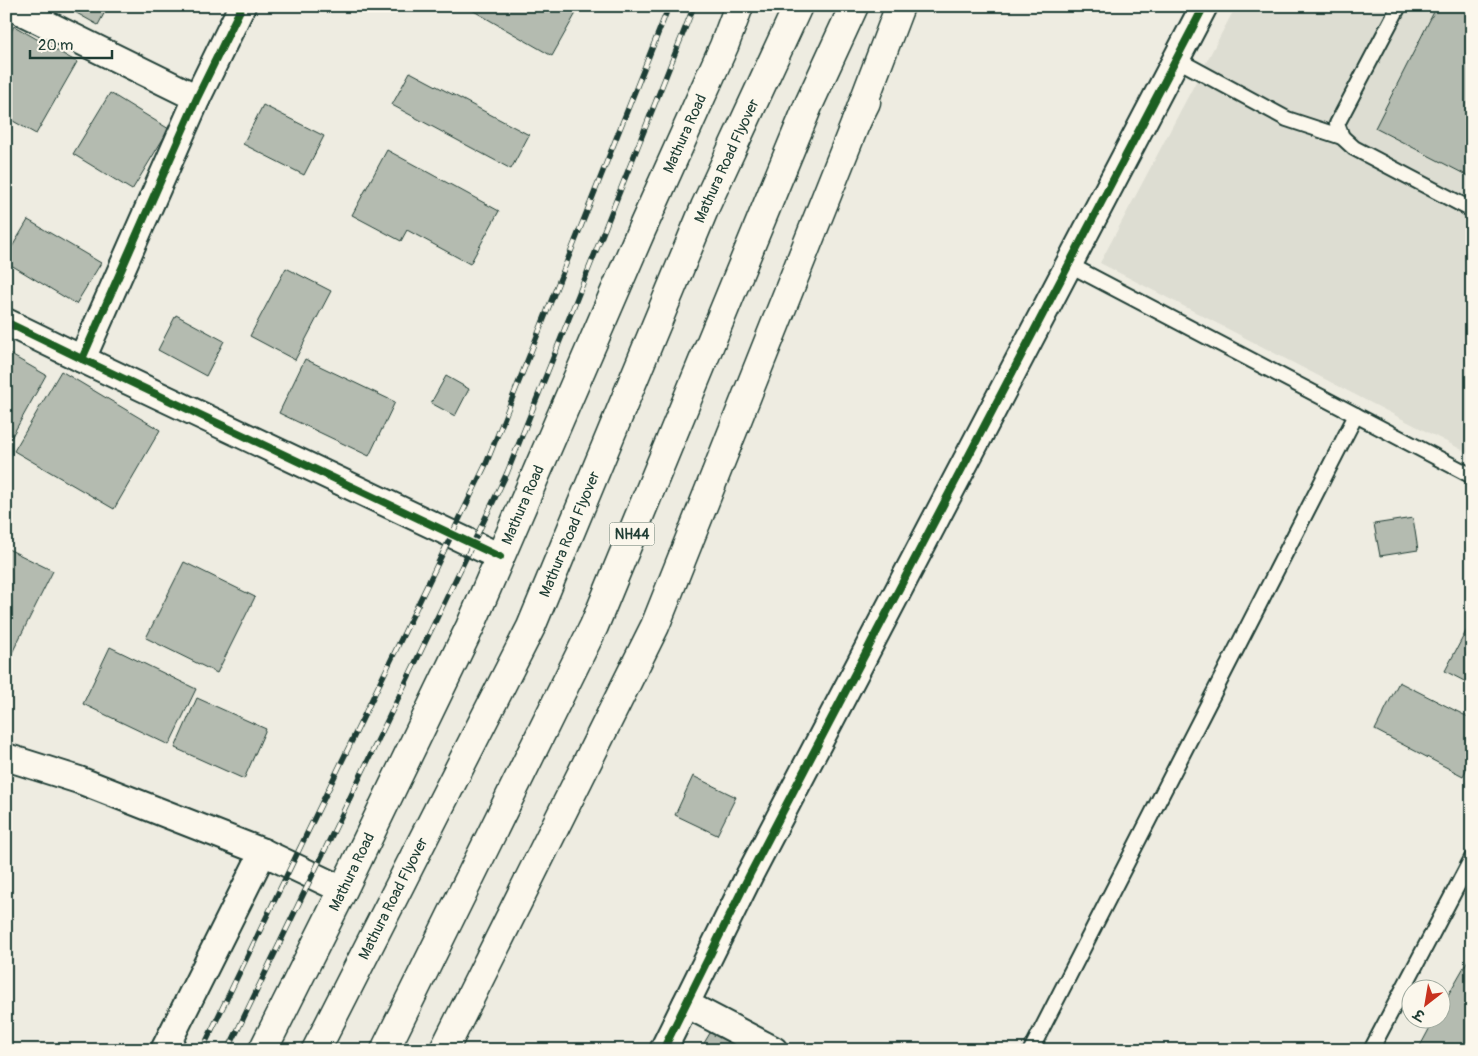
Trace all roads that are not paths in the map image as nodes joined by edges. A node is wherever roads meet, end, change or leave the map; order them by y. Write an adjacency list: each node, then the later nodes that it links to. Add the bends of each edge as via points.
1 (10, 6): 11 (street)
2 (242, 6): 11 (street)
3 (739, 6): 20 (main road, Mathura Road)
4 (798, 6): 28 (main road, Mathura Road Flyover, via 705,207 531,627)
5 (854, 6): 29 (main road, NH44, via 808,106 594,626)
6 (900, 6): 12 (main road)
7 (913, 6): 12 (main road)
8 (1204, 6): 10 (street)
9 (1399, 6): 13 (lane, via 1337,124)
10 (1176, 59): 13 (lane, via 1287,119); 15 (street)
11 (197, 98): 17 (street)
12 (856, 122): 30 (main road, via 655,626)
13 (1342, 138): 14 (lane, via 1354,148)
14 (1472, 210)
15 (1068, 264): 18 (lane); 25 (street, via 750,874)
16 (6, 322): 17 (street)
17 (82, 360): 20 (street)
18 (1356, 415): 19 (lane); 33 (lane)
19 (1472, 476)
20 (500, 557): 24 (main road, Mathura Road, via 470,627)
21 (6, 757): 22 (street, via 79,780)
22 (263, 852): 24 (street); 26 (street)
23 (1472, 858): 34 (lane)
24 (343, 890): 27 (main road, Mathura Road)
25 (686, 1004): 31 (street); 32 (street)
26 (164, 1050)
27 (263, 1050)
28 (316, 1050)
29 (384, 1050)
30 (444, 1050)
31 (662, 1050)
32 (774, 1050)
33 (1031, 1050)
34 (1371, 1050)

